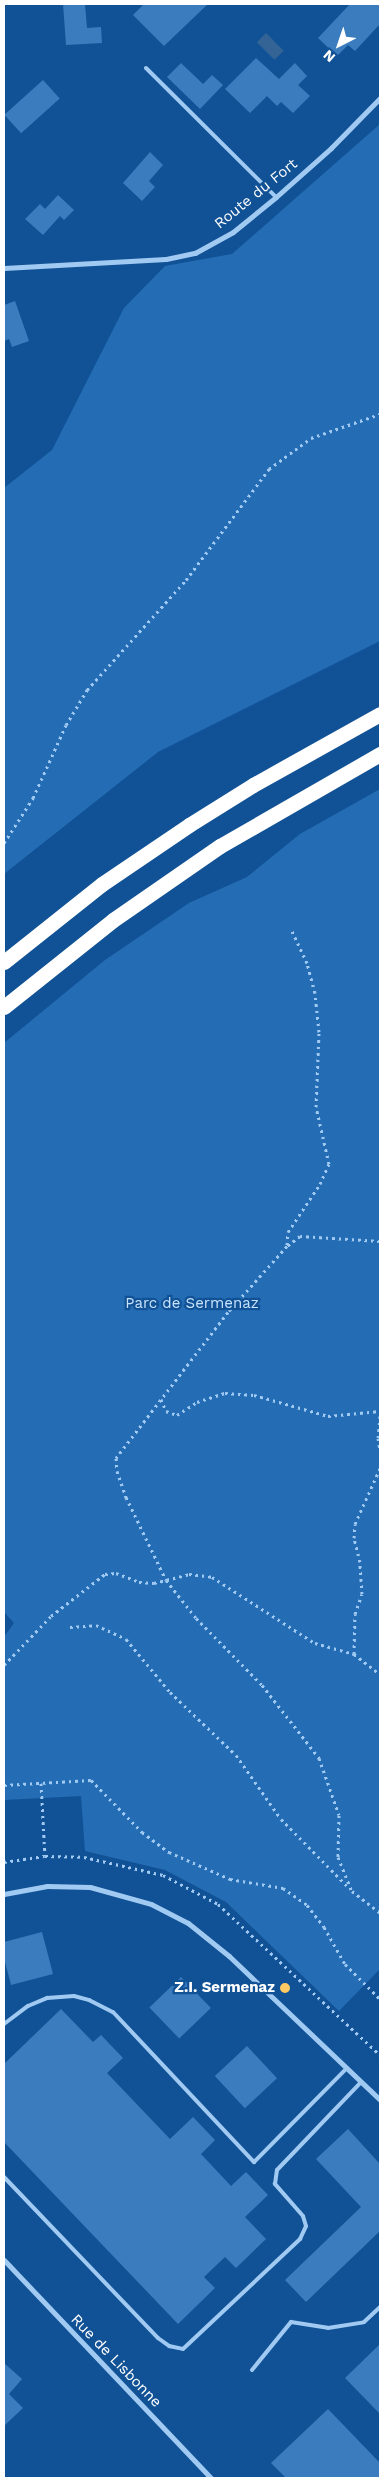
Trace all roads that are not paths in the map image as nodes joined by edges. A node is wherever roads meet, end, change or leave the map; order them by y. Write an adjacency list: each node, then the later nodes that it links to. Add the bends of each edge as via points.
1 (146, 68): 3 (lane)
2 (380, 98): 3 (street, Route du Fort)
3 (276, 197): 4 (street, Route du Fort, via 233,232 196,253 166,259)
4 (4, 268)
5 (380, 714): 7 (highway, via 253,785 190,825 102,884)
6 (380, 754): 8 (highway, via 220,846 77,946)
7 (4, 962)
8 (4, 1007)
9 (4, 1894): 11 (street, via 46,1886 90,1888 151,1904 181,1919 229,1956)
10 (4, 2024): 11 (lane, via 28,2006 48,1998 74,1996 113,2012 254,2162)
11 (346, 2068): 12 (street)
12 (361, 2082): 13 (street); 14 (lane, via 278,2170 275,2184 303,2216 306,2226 300,2239 183,2350 158,2338)
13 (380, 2100)
14 (4, 2177)
15 (4, 2260): 18 (street, Rue de Lisbonne)
16 (380, 2307): 17 (lane, via 364,2322 328,2328 291,2322)
17 (252, 2370)
18 (211, 2478)

